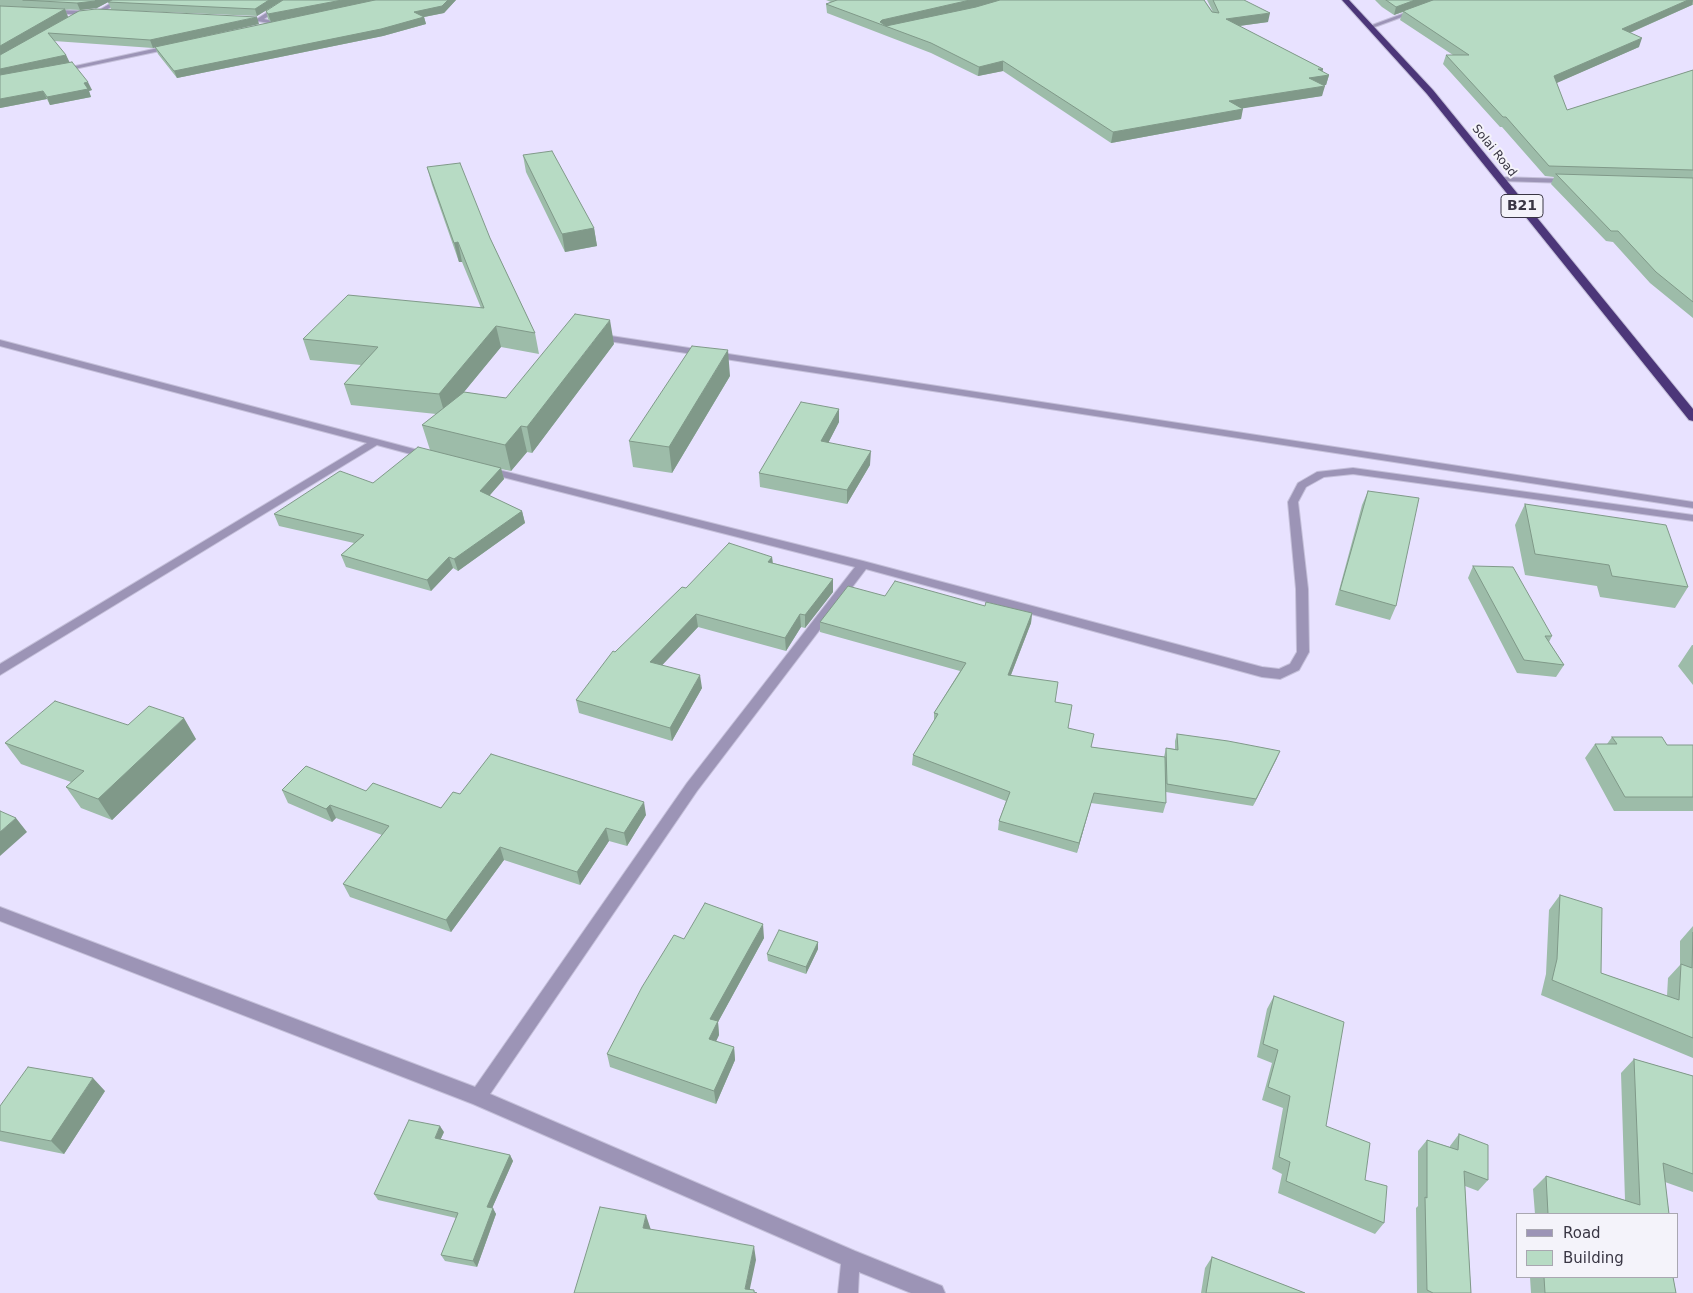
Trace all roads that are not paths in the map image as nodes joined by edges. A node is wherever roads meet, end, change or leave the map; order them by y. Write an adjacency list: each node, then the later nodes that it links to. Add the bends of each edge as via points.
1 (120, 0): 6 (street)
2 (290, 0): 11 (street)
3 (1345, 0): 15 (highway, Solai Road / B21)
4 (1445, 0): 15 (street)
5 (44, 12): 8 (street)
6 (99, 12): 7 (street); 8 (street)
7 (109, 12)
8 (80, 14): 9 (street)
9 (72, 18)
10 (249, 20): 11 (street)
11 (259, 20): 13 (street)
12 (288, 22): 13 (street)
13 (279, 24): 14 (street)
14 (262, 27)
15 (1370, 27): 18 (highway, Solai Road / B21, via 1430,92)
16 (176, 46): 17 (street)
17 (57, 71)
18 (1501, 179): 19 (street); 22 (highway, Solai Road / B21)
19 (1578, 181)
20 (588, 336): 26 (street)
21 (0, 343): 23 (street)
22 (1693, 417)
23 (375, 442): 24 (street); 29 (street)
24 (442, 459)
25 (480, 468): 28 (street)
26 (1693, 504)
27 (1693, 518): 28 (street, via 1353,471 1321,474 1302,485 1293,502 1302,588 1303,652 1296,668 1280,674 1262,672)
28 (863, 565): 31 (street, via 692,787)
29 (0, 670)
30 (0, 914): 31 (street)
31 (478, 1097): 32 (street)
32 (851, 1259): 33 (street); 34 (street)
33 (848, 1293)
34 (935, 1293)

